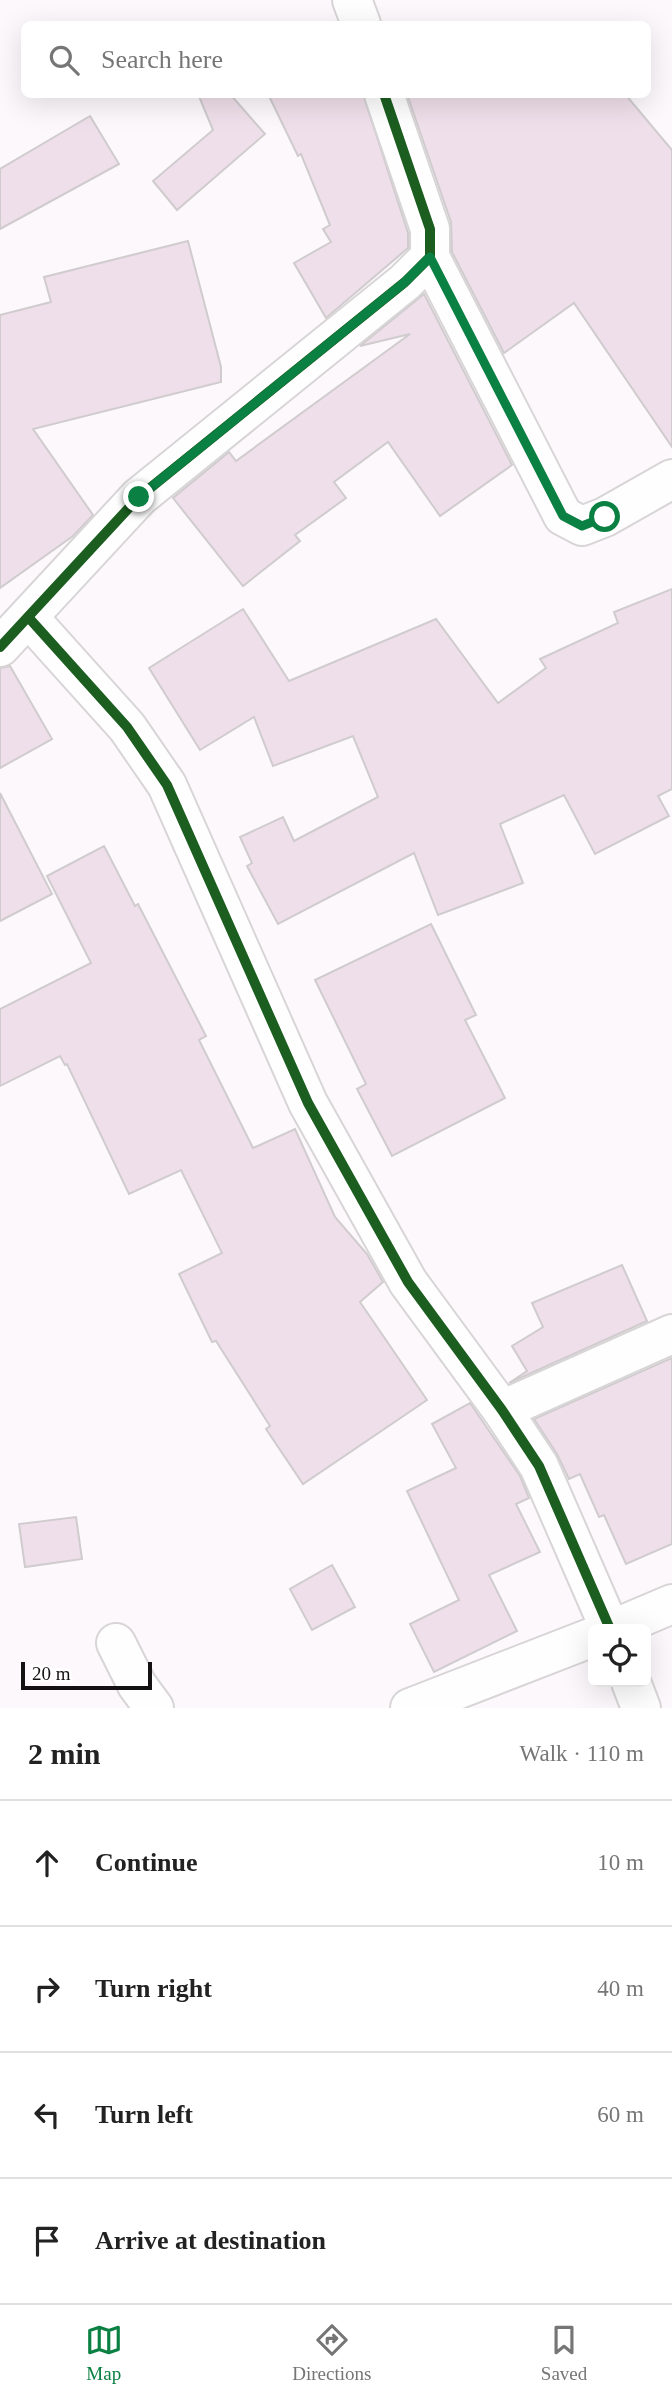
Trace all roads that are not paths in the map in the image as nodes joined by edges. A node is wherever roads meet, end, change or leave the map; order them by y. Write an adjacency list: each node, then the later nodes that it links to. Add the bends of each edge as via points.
1 (352, 0): 2 (street)
2 (360, 21)
3 (385, 98): 4 (street, via 429,229)
4 (430, 257): 5 (street, via 563,516 582,526); 6 (street, via 139,497)
5 (672, 479)
6 (29, 618): 7 (street); 9 (street, via 127,727 167,785 308,1103 408,1282)
7 (0, 647)
8 (672, 1334): 9 (street)
9 (502, 1410): 11 (street, via 539,1466)
10 (672, 1604): 12 (street)
11 (609, 1624)
12 (623, 1624)
13 (588, 1639): 17 (street)
14 (116, 1643): 16 (street)
15 (633, 1687): 18 (street)
16 (154, 1708)
17 (410, 1708)
18 (642, 1708)

